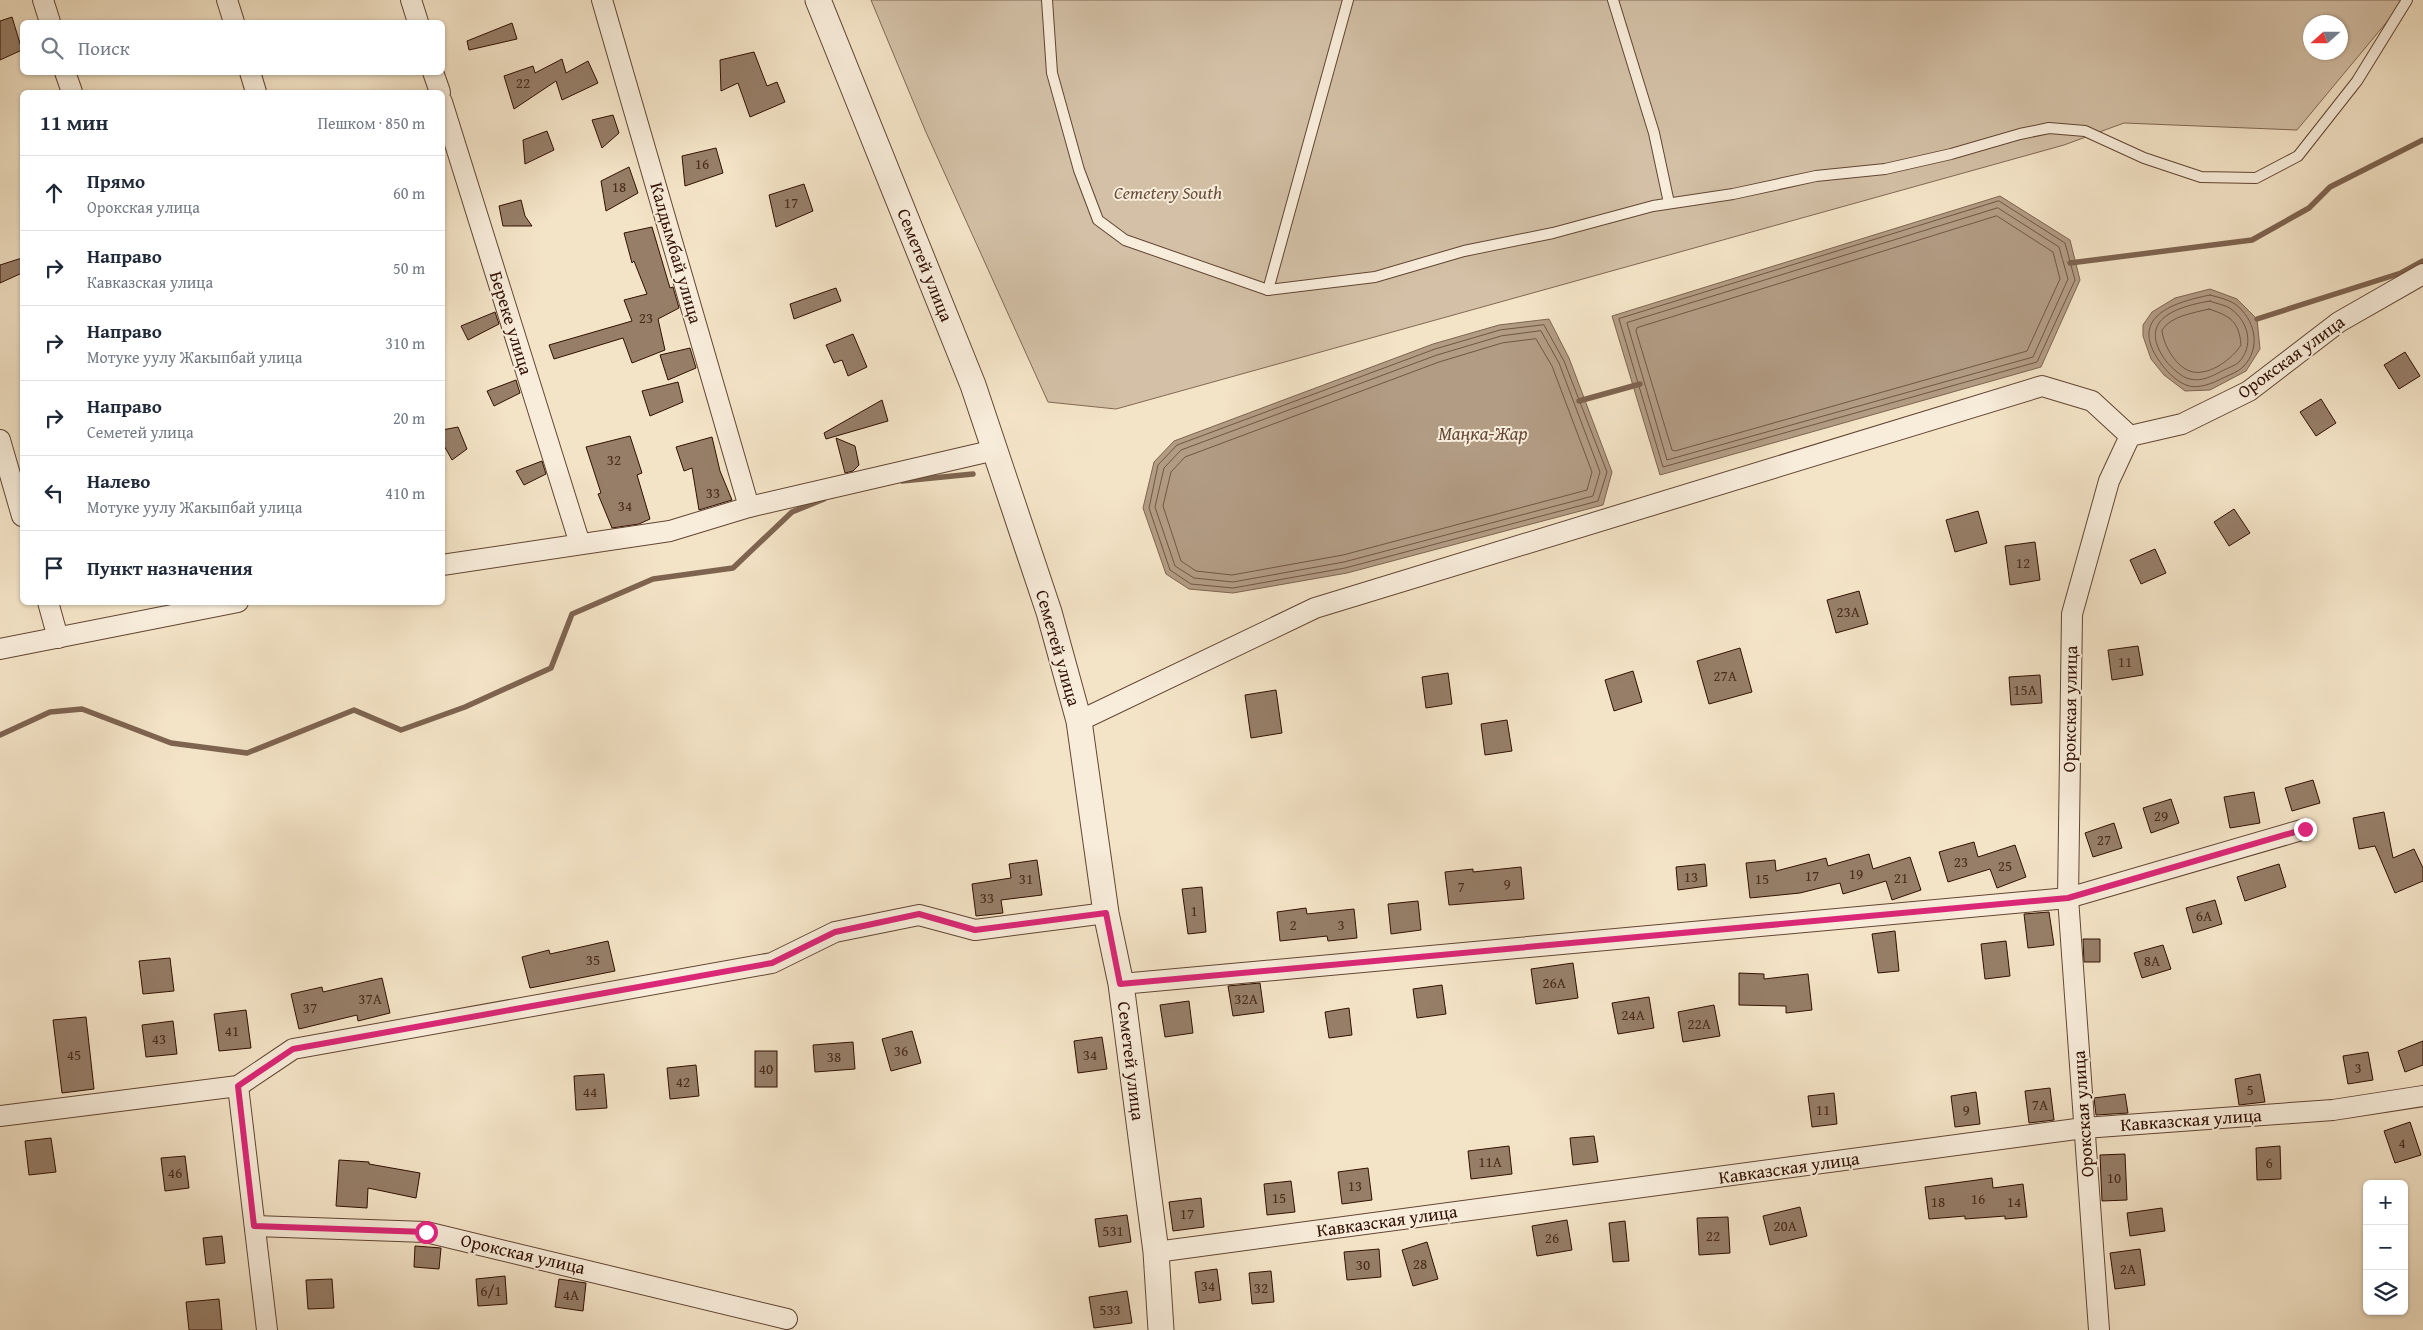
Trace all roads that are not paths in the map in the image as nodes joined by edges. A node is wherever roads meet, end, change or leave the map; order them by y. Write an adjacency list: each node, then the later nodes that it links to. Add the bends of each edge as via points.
1 (43, 0): 10 (street)
2 (227, 0): 11 (street)
3 (411, 0): 12 (street)
4 (602, 0): 26 (street, Калдымбай улица)
5 (818, 0): 25 (street, Семетей улица, via 973,385)
6 (1047, 0): 22 (lane, via 1052,73 1079,170 1098,220 1125,240)
7 (1348, 0): 22 (lane)
8 (1613, 0): 20 (lane, via 1654,133)
9 (2406, 0): 20 (lane, via 2357,82 2298,156 2256,178 2201,177 2144,158 2085,131 2049,128 1885,169 1816,176 1733,194)
10 (49, 20)
11 (233, 20)
12 (417, 20)
13 (66, 75): 16 (street)
14 (251, 75): 17 (street)
15 (434, 75): 18 (street)
16 (71, 90)
17 (255, 90)
18 (439, 90)
19 (445, 112): 28 (street, Береке улица)
20 (1669, 203): 22 (lane, via 1553,233 1464,251 1375,276)
21 (2423, 274): 23 (street, Орокская улица, via 2338,322 2249,391 2182,424)
22 (1268, 290)
23 (2130, 436): 34 (street, via 2092,401 2042,386 1315,608); 36 (street, Орокская улица, via 2109,481 2072,614)
24 (0, 440): 27 (street)
25 (995, 450): 26 (street); 34 (street, Семетей улица, via 1049,612)
26 (749, 507): 28 (street, via 670,531)
27 (20, 509)
28 (580, 544): 29 (street)
29 (445, 565)
30 (49, 605): 32 (street)
31 (227, 605): 32 (street)
32 (58, 638): 33 (street)
33 (0, 649)
34 (1079, 721): 37 (street, Семетей улица)
35 (2305, 829): 36 (street)
36 (2068, 898): 38 (street); 42 (street, Орокская улица)
37 (1106, 913): 38 (street, Семетей улица); 39 (street, via 975,930 919,914 835,932 772,963 293,1049)
38 (1120, 984): 44 (street, Семетей улица)
39 (238, 1086): 41 (street); 43 (street)
40 (2423, 1096): 42 (street, Кавказская улица, via 2333,1110)
41 (0, 1116)
42 (2084, 1128): 44 (street, Кавказская улица); 48 (street, Орокская улица)
43 (254, 1226): 45 (street, Орокская улица, via 426,1232); 46 (street)
44 (1156, 1252): 47 (street, Семетей улица)
45 (787, 1319)
46 (267, 1330)
47 (1161, 1330)
48 (2098, 1330)

